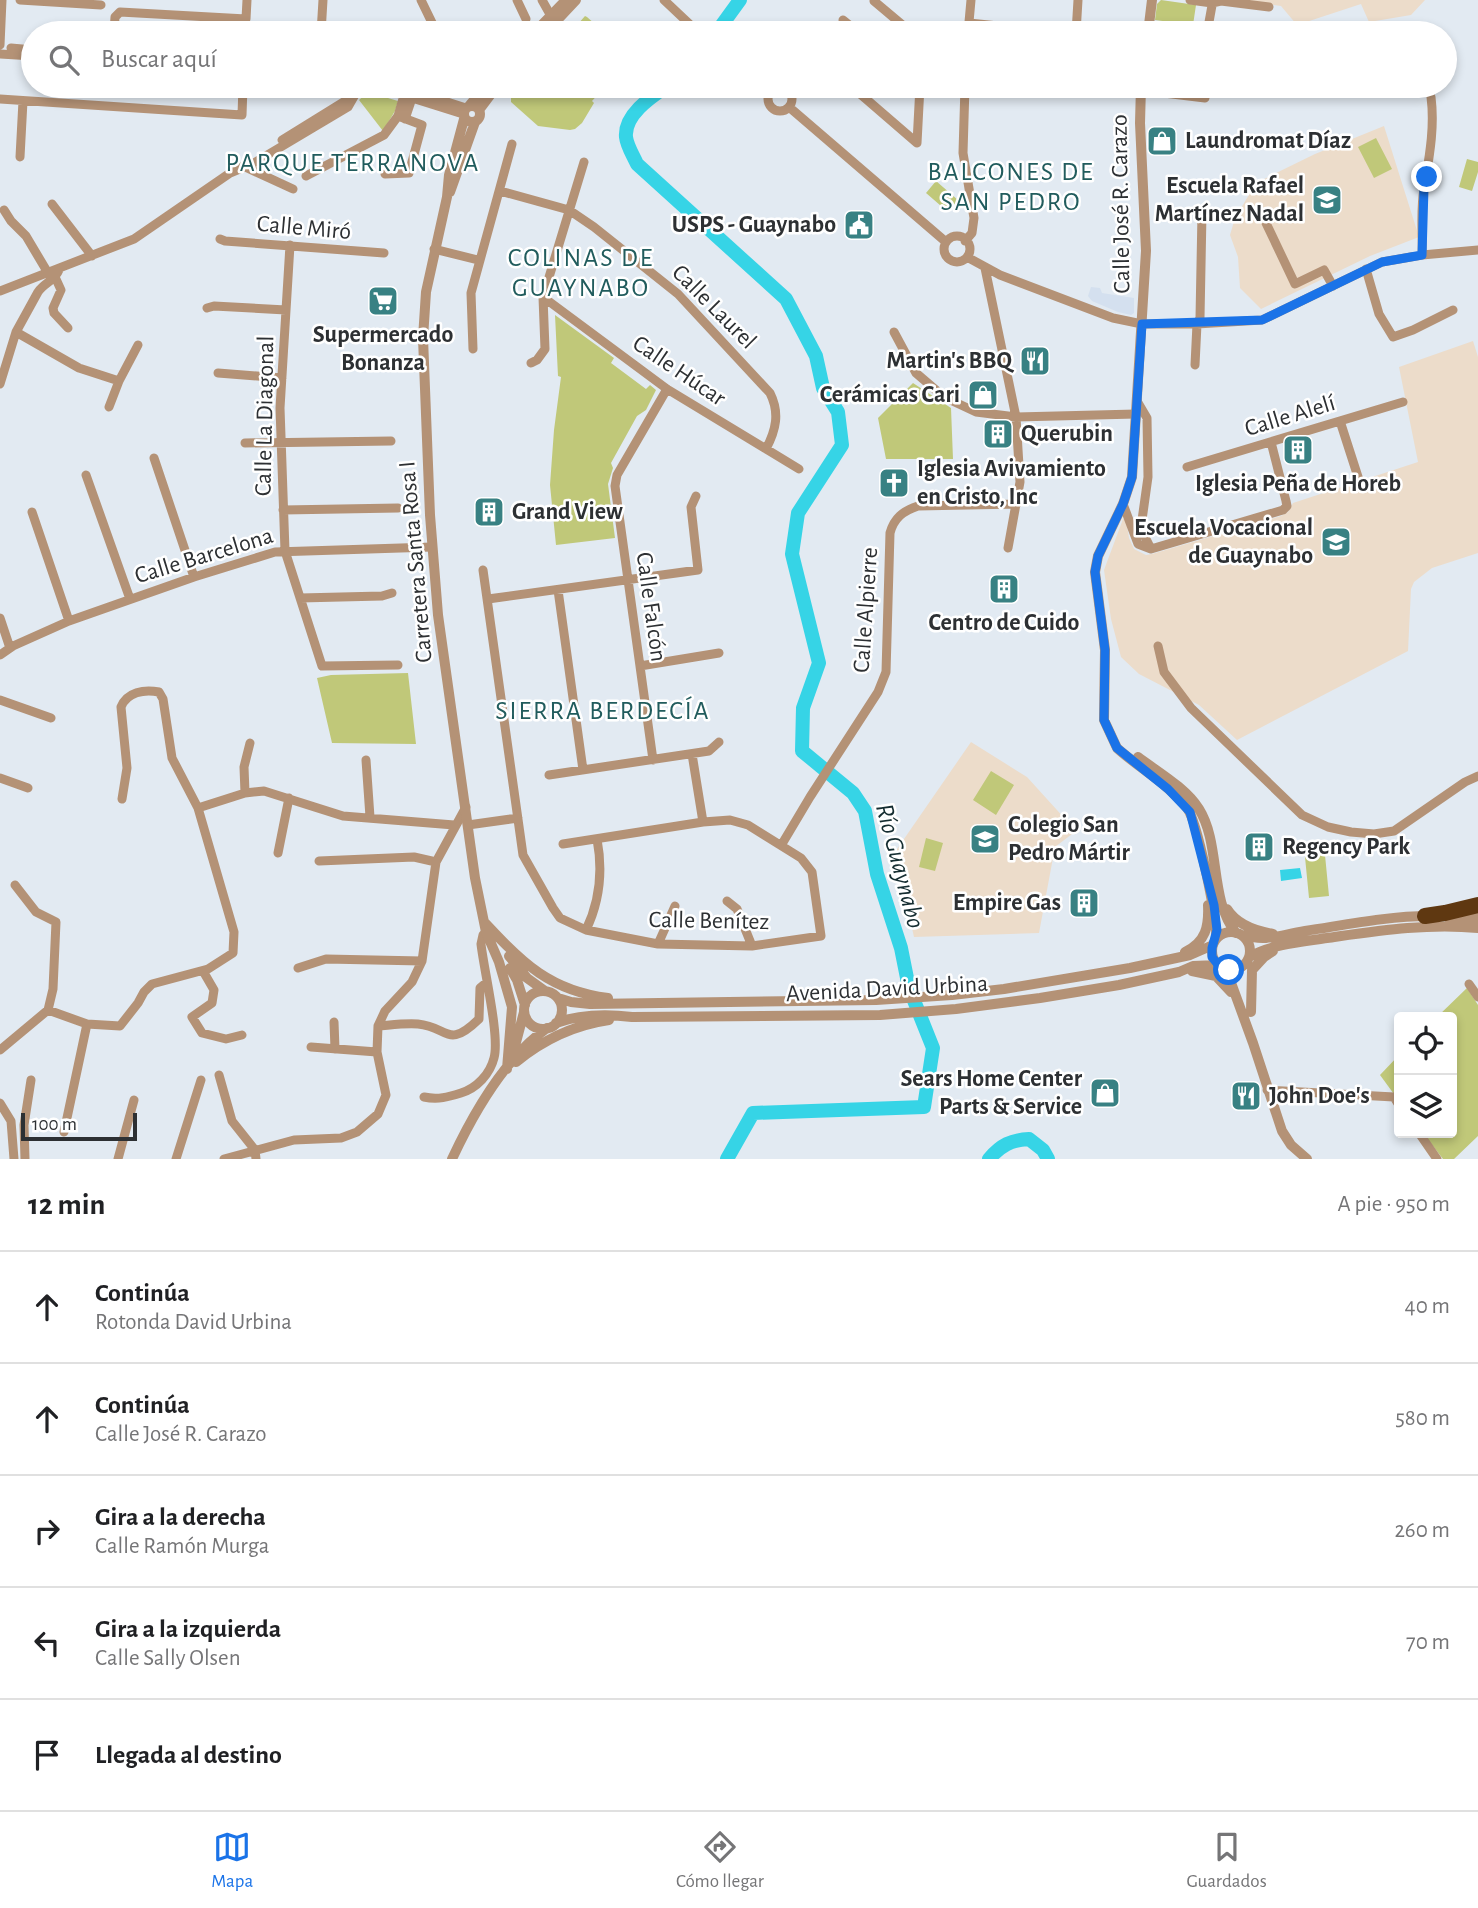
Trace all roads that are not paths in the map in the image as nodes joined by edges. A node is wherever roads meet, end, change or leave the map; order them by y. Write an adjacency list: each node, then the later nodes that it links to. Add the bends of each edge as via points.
1 (2, 0): 32 (street)
2 (20, 0): 17 (street)
3 (247, 0): 21 (street, via 246,19 123,12)
4 (323, 0): 22 (street)
5 (421, 0): 23 (street)
6 (517, 0): 20 (street)
7 (542, 0): 19 (street)
8 (566, 0): 19 (street)
9 (576, 0): 25 (street)
10 (664, 0): 26 (street)
11 (971, 0): 28 (street)
12 (1079, 0): 29 (street)
13 (1152, 0): 30 (street)
14 (1190, 0): 16 (street)
15 (874, 1): 27 (street)
16 (1213, 1): 18 (street); 31 (street)
17 (101, 5)
18 (1269, 7)
19 (551, 16): 24 (street)
20 (526, 19)
21 (115, 21)
22 (322, 21)
23 (431, 21)
24 (546, 21)
25 (556, 21)
26 (685, 21)
27 (898, 21)
28 (969, 21)
29 (1077, 21)
30 (1149, 21)
31 (1209, 21)
32 (0, 46): 33 (street)
33 (21, 49)
34 (0, 54): 35 (street)
35 (21, 55)
36 (243, 98): 52 (street, via 242,115)
37 (347, 98): 59 (street)
38 (353, 98): 59 (street, via 348,107)
39 (402, 98): 55 (street)
40 (425, 98): 54 (street)
41 (425, 98): 54 (street)
42 (478, 98): 54 (street, Carretera Santa Rosa I)
43 (485, 98): 54 (street, Carretera Santa Rosa I)
44 (768, 98): 53 (street, via 774,110)
45 (792, 98): 53 (street)
46 (865, 98): 47 (street, via 917,143)
47 (919, 98)
48 (965, 98): 70 (street, via 963,153 974,218 972,233)
49 (1141, 98): 89 (street, Calle José R. Carazo, via 1146,251)
50 (1431, 98): 76 (street, via 1434,116 1424,188)
51 (0, 99): 52 (street)
52 (23, 101): 57 (street)
53 (789, 107): 71 (street)
54 (469, 113): 73 (street, Carretera Santa Rosa I, via 457,177)
55 (401, 118): 60 (street, via 422,125 409,173); 61 (street, via 384,135)
56 (512, 144): 63 (street)
57 (20, 157)
58 (584, 162): 66 (street)
59 (245, 165): 62 (street); 77 (street, via 134,239)
60 (385, 174)
61 (306, 176)
62 (293, 189)
63 (500, 191): 66 (street, Calle Laurel); 79 (street)
64 (52, 204): 77 (street)
65 (5, 210): 82 (street)
66 (569, 210): 85 (street); 113 (street, Calle Laurel, via 678,294 763,384 776,409 775,432)
67 (1202, 213): 90 (street)
68 (1266, 223): 83 (street, via 1295,284 1324,270)
69 (220, 239): 72 (street, Calle Miró)
70 (965, 240): 71 (street, via 954,237); 78 (street)
71 (946, 242): 78 (street, via 944,252 949,260 959,262)
72 (289, 245): 75 (street, Calle Miró); 87 (street, Calle La Diagonal)
73 (434, 249): 79 (street); 125 (street, Carretera Santa Rosa I, via 424,338)
74 (1478, 250): 76 (street)
75 (384, 253)
76 (1422, 255): 81 (street)
77 (92, 256): 82 (street, via 60,268)
78 (967, 257): 80 (street)
79 (478, 260): 95 (street, via 471,293)
80 (985, 268): 89 (street, via 1104,315); 107 (street)
81 (1366, 269): 83 (street); 88 (street, via 1379,314 1393,337)
82 (52, 276): 84 (street); 91 (street, via 61,290 54,313); 92 (street)
83 (1333, 286): 90 (street, via 1262,320)
84 (0, 291)
85 (543, 297): 96 (street, via 545,349); 102 (street, Calle Húcar)
86 (206, 308): 87 (street)
87 (286, 310): 99 (street, Calle La Diagonal)
88 (1453, 310)
89 (1142, 324): 90 (street); 103 (street, Calle José R. Carazo)
90 (1197, 324): 97 (street)
91 (68, 328)
92 (16, 332): 100 (street, via 79,368); 101 (street)
93 (894, 332): 107 (street, via 916,373 944,397 976,412)
94 (138, 345): 100 (street)
95 (472, 349)
96 (531, 363)
97 (1195, 365)
98 (218, 373): 99 (street)
99 (282, 378): 110 (street, Calle La Diagonal)
100 (119, 381): 105 (street)
101 (0, 384)
102 (667, 389): 113 (street, Calle Húcar); 131 (street, Calle Falcón, via 617,475)
103 (1137, 401): 106 (street, Calle José R. Carazo); 127 (street, via 1147,418 1148,477 1142,531)
104 (1403, 402): 108 (street, Calle Alelí)
105 (109, 407)
106 (1136, 414): 107 (street); 121 (street, Calle José R. Carazo, via 1132,477)
107 (1016, 417): 120 (street)
108 (1340, 421): 111 (street, Calle Alelí); 118 (street)
109 (391, 441): 110 (street)
110 (281, 442): 112 (street); 123 (street, Calle La Diagonal)
111 (1270, 442): 115 (street, Calle Alelí); 127 (street, via 1286,509)
112 (245, 443)
113 (766, 449): 116 (street, Calle Húcar)
114 (154, 457): 130 (street)
115 (1187, 467)
116 (799, 468)
117 (86, 475): 134 (street)
118 (1359, 480)
119 (696, 496): 131 (street, via 691,507 698,570)
120 (1017, 504): 126 (street); 170 (street, Calle Alpierre, via 918,506 893,522 886,672)
121 (1123, 504): 127 (street, via 1138,544); 147 (street, Calle José R. Carazo, via 1095,572 1105,650 1103,710)
122 (398, 508): 123 (street)
123 (283, 510): 128 (street, Calle La Diagonal)
124 (32, 512): 138 (street)
125 (432, 547): 128 (street, Calle Barcelona); 161 (street, Carretera Santa Rosa I)
126 (1008, 548)
127 (1151, 549)
128 (285, 551): 130 (street, Calle Barcelona); 135 (street, Calle La Diagonal)
129 (483, 570): 136 (street, Calle Benítez)
130 (194, 577): 134 (street, Calle Barcelona)
131 (628, 580): 132 (street); 144 (street, Calle Falcón)
132 (558, 590): 136 (street); 153 (street)
133 (392, 593): 135 (street)
134 (130, 598): 138 (street, Calle Barcelona)
135 (300, 598): 143 (street, Calle La Diagonal, via 322,666)
136 (488, 599): 164 (street, Calle Benítez)
137 (0, 618): 140 (street)
138 (69, 621): 140 (street, Calle Barcelona)
139 (1158, 646): 155 (street, via 1164,672 1191,708 1302,815 1328,827 1374,834 1394,831)
140 (10, 648): 142 (street, Calle Barcelona)
141 (719, 653): 144 (street)
142 (0, 655)
143 (398, 665)
144 (640, 666): 152 (street, Calle Falcón)
145 (0, 700): 146 (street)
146 (51, 718)
147 (1109, 732): 174 (street, Calle José R. Carazo, via 1117,748 1186,806); 176 (street, via 1199,809)
148 (719, 742): 150 (street, via 709,751)
149 (250, 743): 158 (street, via 244,767)
150 (692, 754): 152 (street); 165 (street)
151 (366, 760): 163 (street)
152 (653, 760): 153 (street)
153 (583, 770): 154 (street)
154 (549, 775)
155 (1478, 776)
156 (0, 778): 157 (street)
157 (28, 788)
158 (245, 793): 159 (street, via 264,791); 162 (street)
159 (289, 798): 163 (street, via 343,816); 171 (street)
160 (122, 799): 162 (street, via 127,768 121,707 132,694 151,690 163,699 172,758)
161 (466, 807): 166 (street); 167 (street, Carretera Santa Rosa I)
162 (198, 808): 196 (street, via 234,932 233,953)
163 (370, 817): 166 (street)
164 (517, 818): 167 (street); 184 (street, Calle Benítez, via 523,855 553,908 566,922)
165 (703, 822): 168 (street); 170 (street, via 730,820 748,825)
166 (454, 825): 173 (street)
167 (468, 825): 182 (street, Carretera Santa Rosa I)
168 (597, 839): 169 (street); 184 (street, via 601,879)
169 (563, 844)
170 (782, 845): 190 (street, Calle Benítez, via 812,872 821,936)
171 (278, 853)
172 (319, 861): 173 (street, via 414,857)
173 (436, 862): 193 (street)
174 (1208, 881): 187 (street, Calle José R. Carazo, via 1214,905); 191 (street, via 1205,935)
175 (15, 885): 205 (street, via 36,912 56,922)
176 (1222, 899): 185 (street, via 1227,919); 186 (street, via 1243,924)
177 (727, 901): 190 (street, via 737,909)
178 (1478, 905): 180 (highway)
179 (675, 906): 188 (street)
180 (1425, 916): 181 (street); 186 (street)
181 (1478, 918)
182 (486, 927): 198 (street, via 481,944); 200 (street, Carretera Santa Rosa I, via 520,972); 203 (street, via 519,960 543,976 573,990); 204 (street, Carretera Santa Rosa I, via 517,980); 217 (street, Carretera Santa Rosa I, via 512,1007)
183 (1478, 928): 189 (street, via 1408,927)
184 (586, 930): 188 (street, Calle Benítez)
185 (1239, 934): 186 (street, via 1263,940); 187 (street, via 1223,933); 192 (street, via 1249,945)
186 (1282, 935)
187 (1214, 942): 191 (street, Avenida David Urbina, via 1190,955); 194 (street, via 1212,957)
188 (658, 944): 190 (street, Calle Benítez)
189 (1291, 944): 192 (street, via 1268,948); 206 (street, via 1264,957 1252,970)
190 (752, 946)
191 (1172, 957): 203 (street, Avenida David Urbina, via 1050,982 952,995)
192 (1247, 960): 194 (street, via 1235,970); 206 (street)
193 (422, 961): 195 (street, via 326,959); 211 (street)
194 (1222, 967): 197 (street, Avenida David Urbina, via 1193,966); 206 (street)
195 (299, 968)
196 (203, 971): 209 (street, via 152,984 120,1026); 212 (street, via 214,990 212,1003 192,1017 202,1033 226,1039)
197 (1179, 972): 206 (street, via 1216,976); 207 (street, Avenida David Urbina, via 956,1009 880,1015)
198 (486, 983): 211 (street, via 480,988 478,1019 465,1032 450,1036 419,1024); 222 (street, via 495,1045 490,1069 469,1090)
199 (1469, 984): 201 (street)
200 (545, 991): 202 (street); 204 (street, via 534,993)
201 (1478, 997)
202 (558, 999): 203 (street, Avenida David Urbina); 210 (street, via 562,1013)
203 (632, 1002)
204 (525, 1008): 210 (street, via 532,1025); 217 (street)
205 (48, 1010): 209 (street); 215 (street)
206 (1245, 1011): 221 (street)
207 (632, 1017): 210 (street, Avenida David Urbina, via 602,1014); 217 (street, via 572,1029)
208 (334, 1022): 214 (street)
209 (87, 1024): 226 (street)
210 (552, 1025): 217 (street, via 524,1046)
211 (378, 1026): 216 (street)
212 (243, 1035)
213 (312, 1047): 214 (street)
214 (335, 1049): 216 (street)
215 (0, 1050)
216 (377, 1052): 228 (street, via 386,1095 370,1124 341,1138 295,1140)
217 (507, 1069): 234 (street, via 469,1122)
218 (219, 1075): 228 (street, via 232,1121)
219 (31, 1080): 230 (street, via 24,1125)
220 (201, 1080): 232 (street)
221 (1267, 1090): 223 (street); 235 (street, via 1282,1131)
222 (424, 1097)
223 (1394, 1097)
224 (134, 1100): 231 (street)
225 (0, 1103): 229 (street, via 10,1121)
226 (64, 1132)
227 (1422, 1138): 236 (street)
228 (256, 1154): 233 (street)
229 (14, 1159)
230 (25, 1159)
231 (118, 1159)
232 (176, 1159)
233 (225, 1159)
234 (452, 1159)
235 (1307, 1159)
236 (1437, 1159)

